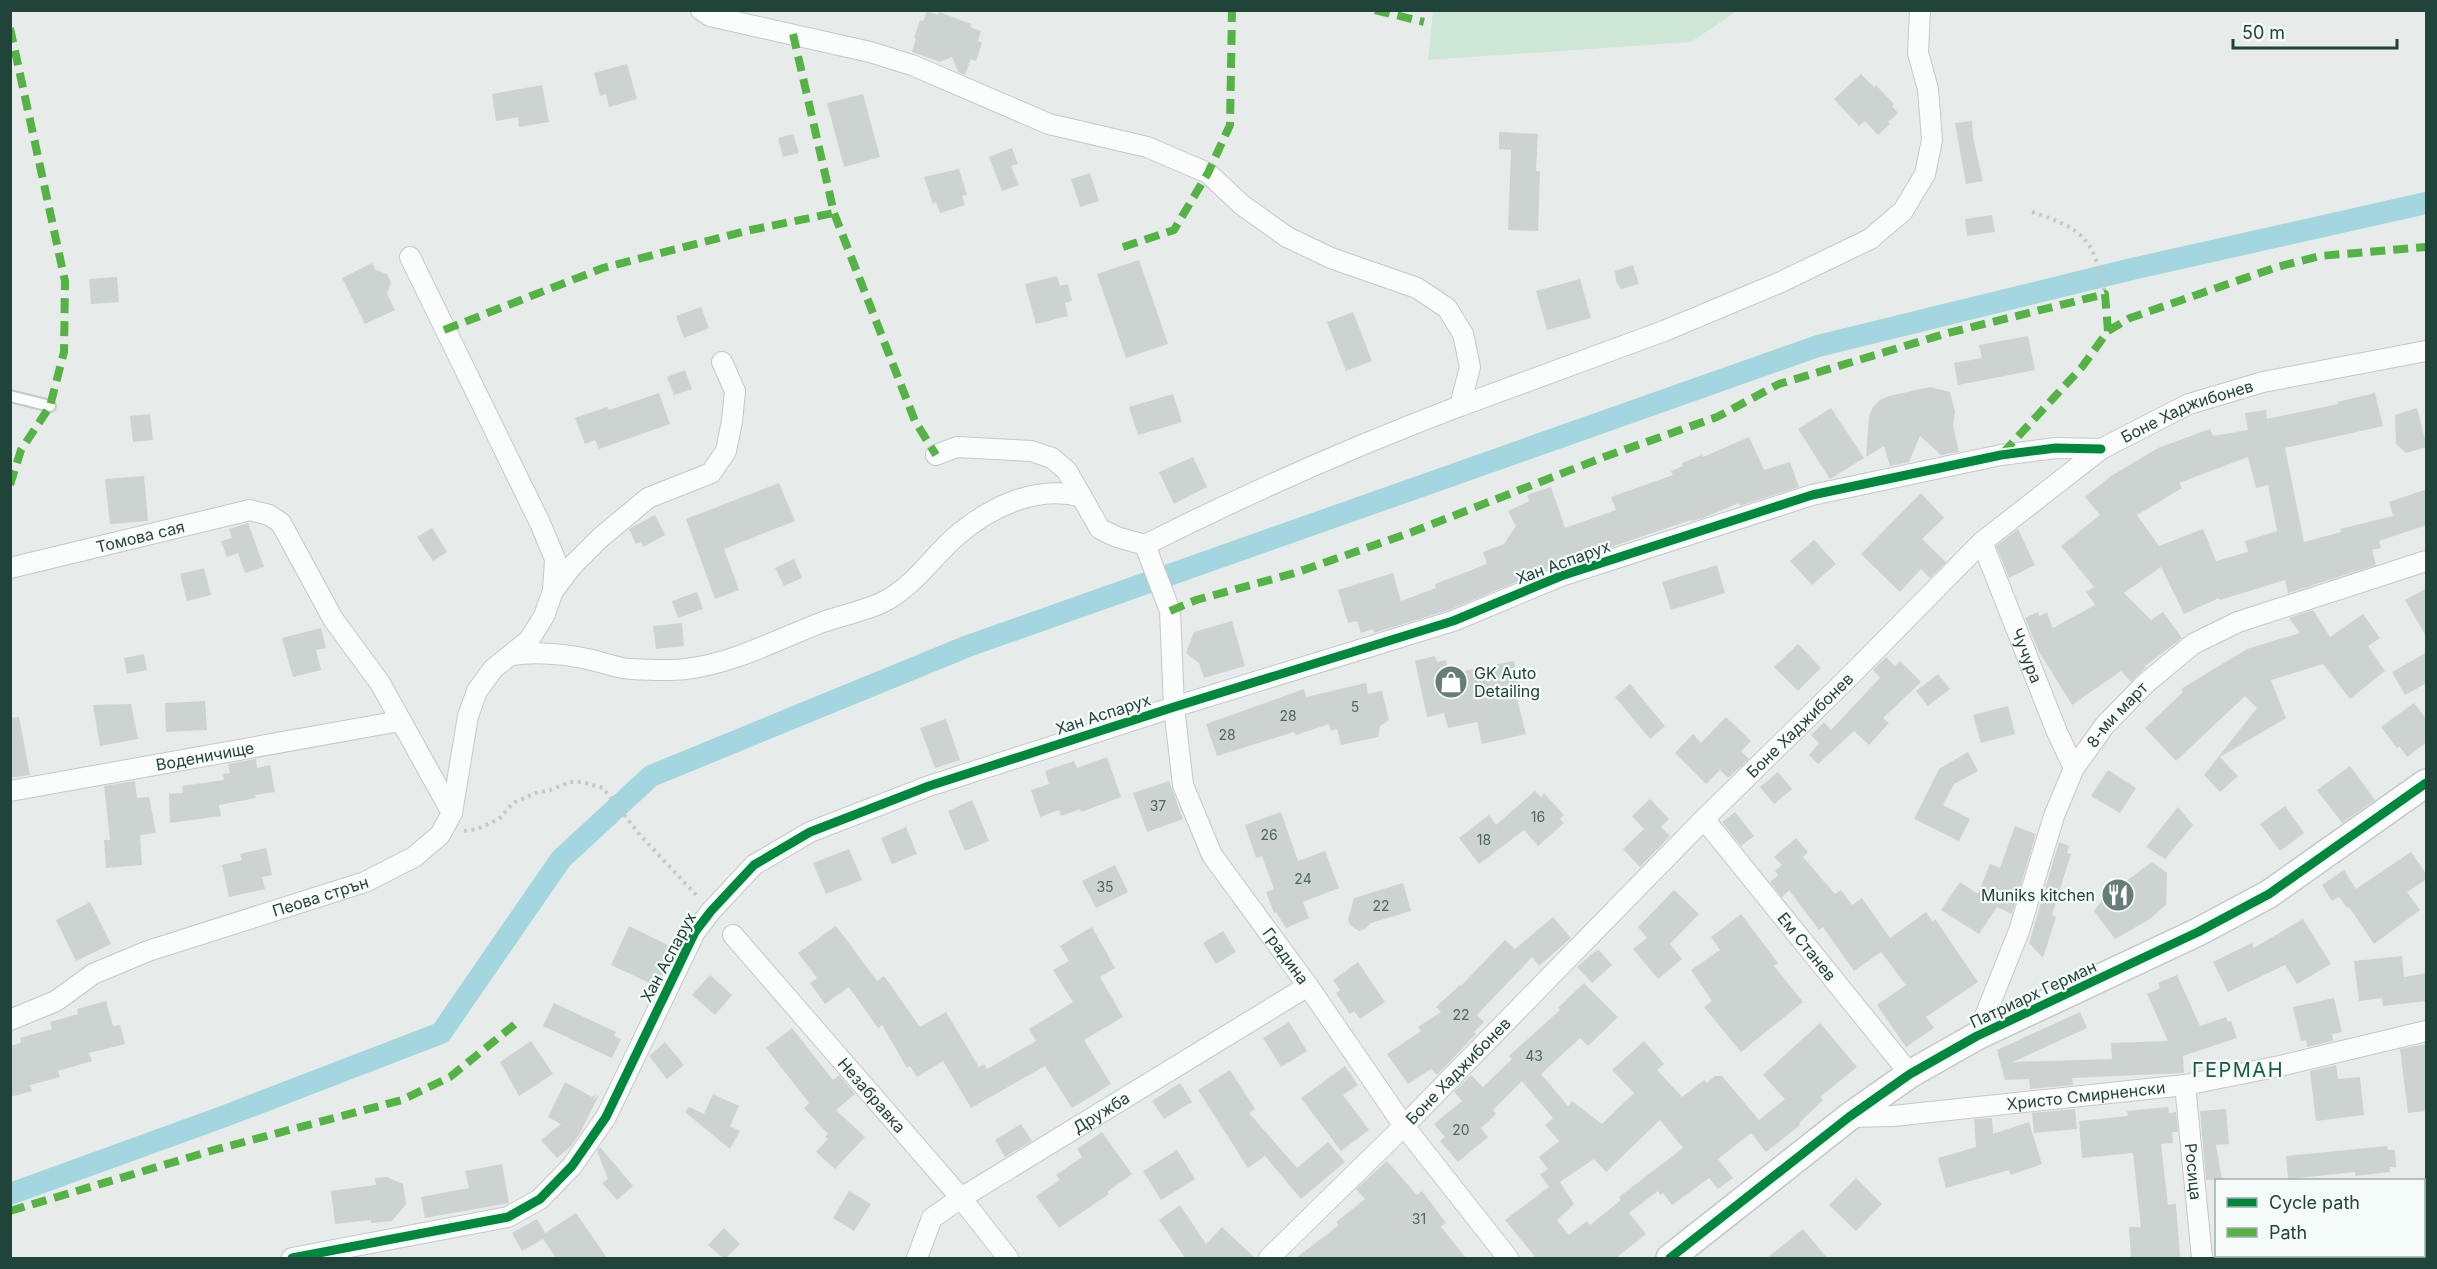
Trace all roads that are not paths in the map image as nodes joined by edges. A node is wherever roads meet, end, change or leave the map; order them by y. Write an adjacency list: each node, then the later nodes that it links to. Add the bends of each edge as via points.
1 (701, 10): 8 (street, via 710,16 912,65 1049,124 1147,147 1208,173 1242,205 1287,237 1330,258 1417,288 1447,308 1463,334 1470,367)
2 (1920, 10): 8 (street, via 1918,53 1928,88 1932,140 1925,174 1895,218 1870,239 1781,282 1665,331)
3 (410, 257): 16 (street, via 540,522 555,559)
4 (2427, 351): 9 (street, Боне Хаджибонев, via 2263,382 2189,404)
5 (722, 362): 16 (street, via 735,391 732,422 726,451 711,472 648,498 600,538)
6 (10, 396): 7 (lane)
7 (50, 406)
8 (1460, 406): 13 (street, via 1238,498)
9 (2101, 449): 12 (street, Боне Хаджибонев); 18 (street, Хан Аспарух, via 2056,448 2001,455 1812,495 1561,576 1442,624)
10 (936, 455): 11 (street, via 957,447 1031,451 1052,458 1067,471)
11 (1082, 497): 13 (street, via 1100,529); 17 (street, via 1051,492 1011,502 955,537 889,599 743,655 687,669 629,669 535,651)
12 (1983, 542): 20 (street, Чучура); 24 (street, Боне Хаджибонев)
13 (1145, 545): 18 (street, Градина, via 1170,611)
14 (2427, 561): 20 (street, 8-ми март, via 2238,622 2193,644 2145,684 2105,725)
15 (10, 568): 19 (street, Томова сая, via 250,510 269,515 280,523 333,619 380,683)
16 (553, 591): 17 (street, Пеова стрън, via 529,640)
17 (512, 655): 23 (street, Пеова стрън, via 494,669 477,691 468,716)
18 (1174, 707): 26 (street, Градина, via 1183,785 1212,855); 35 (street, Хан Аспарух, via 929,786 810,832 754,865 695,932 606,1117 572,1166 540,1199 508,1217)
19 (400, 721): 22 (street, Воденичище); 23 (street)
20 (2074, 768): 29 (street, 8-ми март, via 2054,816 2019,931)
21 (2427, 783): 29 (street, Патриарх Герман, via 2270,894)
22 (10, 791)
23 (452, 813): 27 (street, Пеова стрън, via 440,835 414,857 365,882 148,951 93,974 56,1001)
24 (1704, 819): 30 (street, Ем Станев); 33 (street, Боне Хаджибонев)
25 (733, 935): 34 (street, Незабравка)
26 (1308, 986): 33 (street, Градина); 34 (street, Дружба)
27 (10, 1020)
28 (2427, 1031): 31 (street, Христо Смирненски)
29 (1977, 1036): 30 (street, Патриарх Герман)
30 (1910, 1074): 32 (street, Патриарх Герман)
31 (2185, 1084): 32 (street, Христо Смирненски, via 1893,1116); 41 (street, Росица)
32 (1849, 1117): 40 (street, Патриарх Герман)
33 (1404, 1126): 38 (street, Боне Хаджибонев); 39 (street, Градина)
34 (961, 1198): 36 (street, Дружба, via 932,1218); 37 (street, Незабравка)
35 (292, 1258)
36 (917, 1258)
37 (1008, 1258)
38 (1269, 1258)
39 (1508, 1258)
40 (1670, 1258)
41 (2202, 1258)

